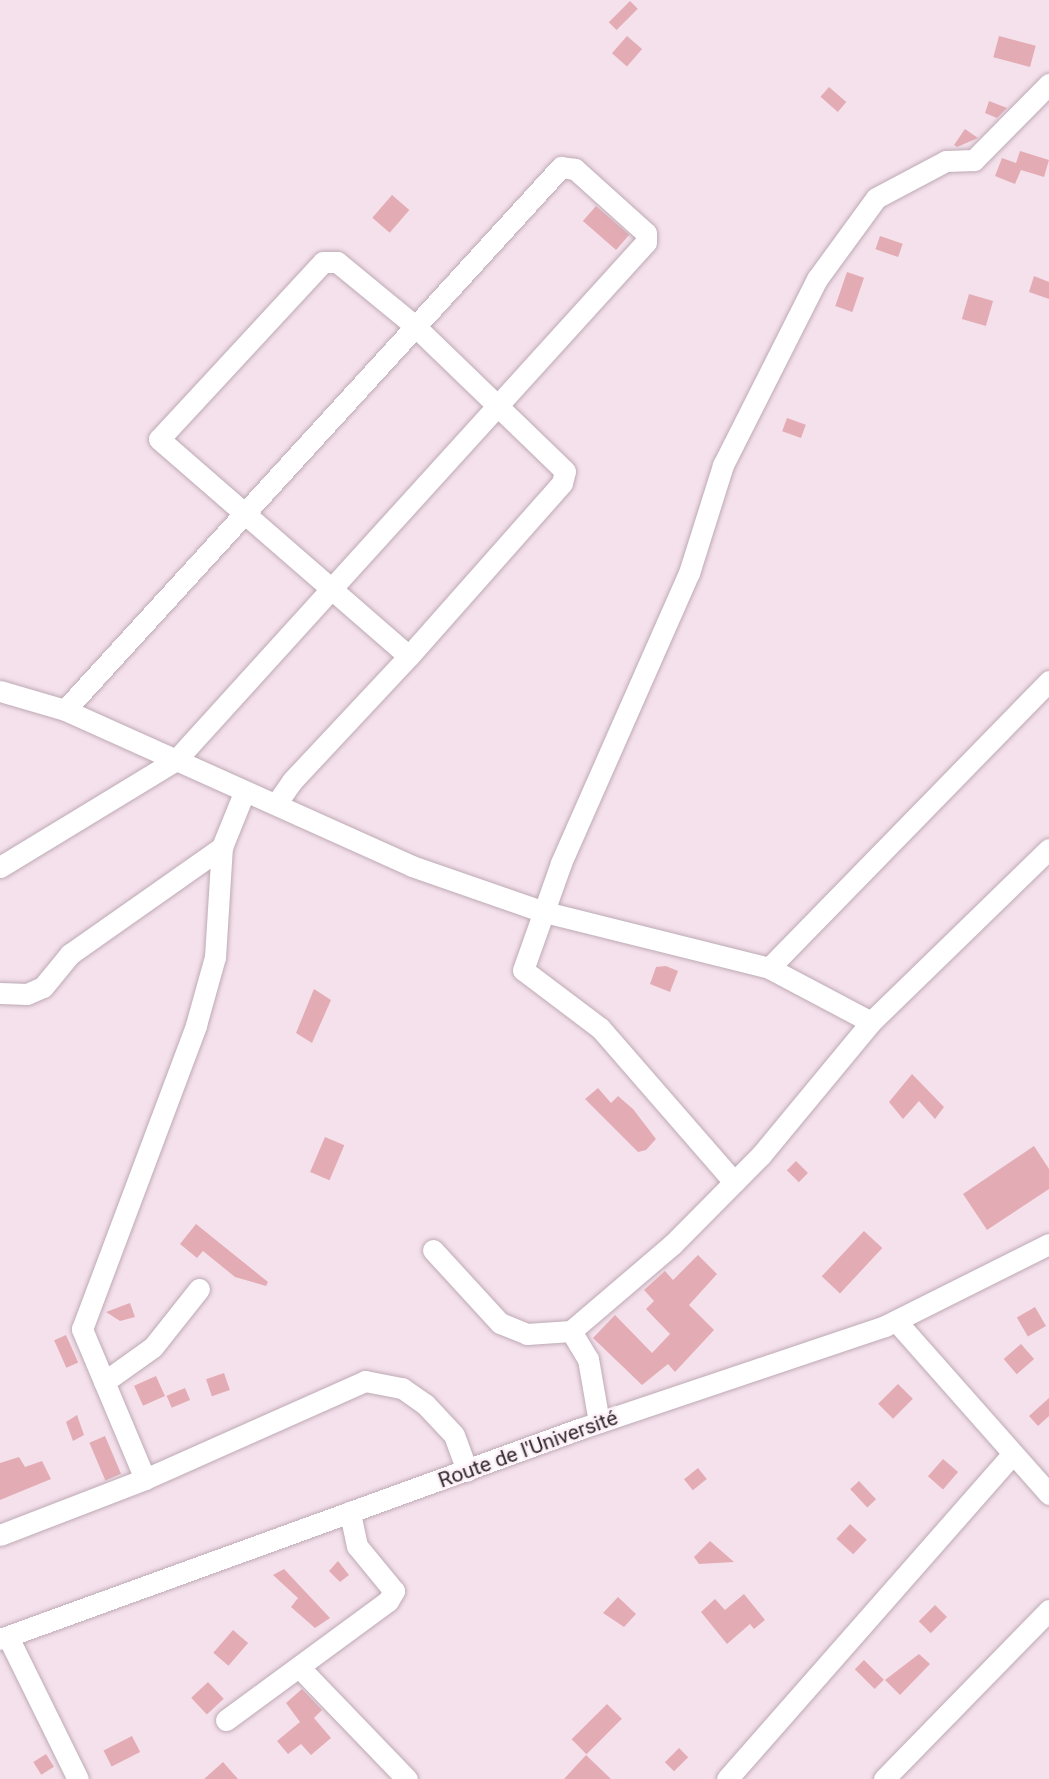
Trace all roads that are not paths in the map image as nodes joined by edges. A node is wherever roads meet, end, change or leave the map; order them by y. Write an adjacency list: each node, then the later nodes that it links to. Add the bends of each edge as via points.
1 (1049, 84): 16 (street, via 974,159 946,161 876,198 817,279 723,466 689,573)
2 (415, 326): 3 (street); 3 (street, via 561,167 575,169 646,233 646,243); 4 (street); 4 (street, via 331,261 230,359 159,439)
3 (499, 404): 5 (street); 6 (street, via 559,461 562,483)
4 (247, 514): 5 (street); 9 (street)
5 (333, 587): 6 (street); 10 (street)
6 (409, 656): 12 (street)
7 (1049, 681): 17 (street)
8 (0, 691): 9 (street)
9 (65, 710): 10 (street)
10 (176, 760): 11 (street); 15 (street)
11 (243, 795): 12 (street); 13 (street)
12 (276, 804): 16 (street, via 412,866)
13 (222, 847): 18 (street, via 70,954 43,987 27,994); 26 (street, via 215,957 197,1025 86,1309 82,1329)
14 (1049, 849): 19 (street)
15 (0, 867)
16 (541, 911): 17 (street); 20 (street, via 523,970 600,1028)
17 (769, 968): 19 (street)
18 (0, 993)
19 (871, 1022): 20 (street)
20 (734, 1182): 25 (street)
21 (1049, 1244): 24 (street, Route de l'Université)
22 (433, 1250): 25 (street, via 500,1323 527,1334)
23 (199, 1289): 26 (street, via 153,1347)
24 (896, 1321): 27 (street, Route de l'Université); 28 (street)
25 (571, 1331): 27 (street, via 587,1359)
26 (104, 1382): 30 (street)
27 (599, 1423): 29 (street, Route de l'Université)
28 (1011, 1456): 31 (street); 40 (street)
29 (467, 1471): 30 (street, via 454,1435 425,1404 402,1388 365,1381); 32 (street, Route de l'Université)
30 (145, 1479): 33 (street)
31 (1049, 1494)
32 (350, 1512): 35 (street, Route de l'Université); 36 (street, via 357,1546 394,1591)
33 (0, 1535)
34 (1049, 1610): 41 (street)
35 (4, 1638): 38 (street)
36 (300, 1668): 37 (street); 39 (street)
37 (226, 1720)
38 (78, 1779)
39 (407, 1779)
40 (727, 1779)
41 (884, 1779)

